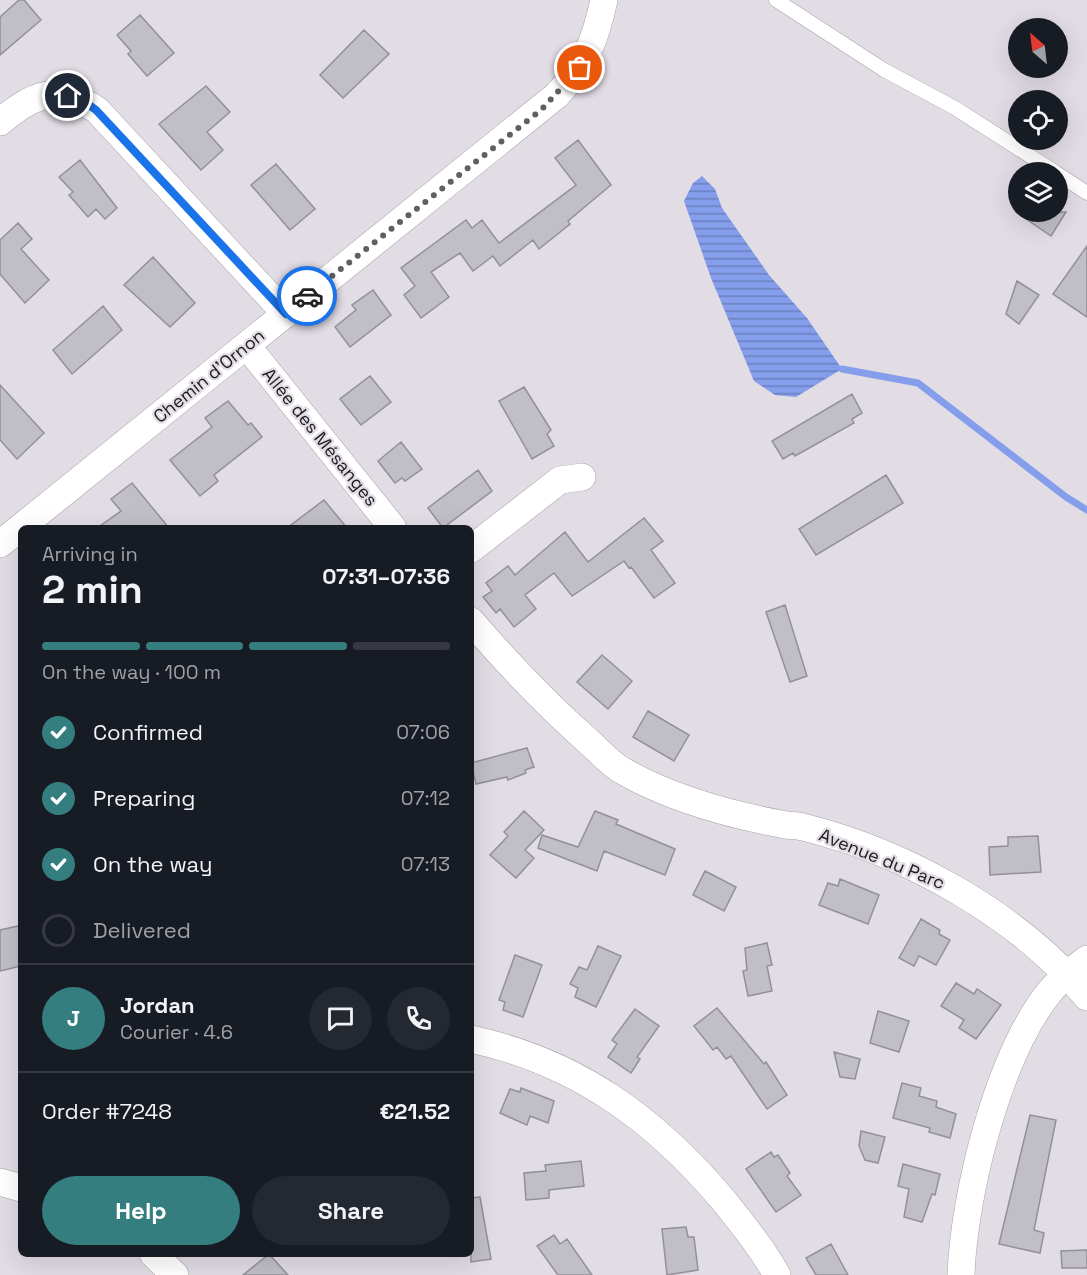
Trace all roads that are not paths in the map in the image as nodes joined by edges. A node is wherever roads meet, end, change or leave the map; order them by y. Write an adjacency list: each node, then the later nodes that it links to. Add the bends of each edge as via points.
1 (604, 0): 7 (street, Chemin d'Ornon, via 592,46 580,68 557,95)
2 (776, 0): 4 (lane)
3 (0, 122): 7 (street, via 36,97 56,93 81,99 96,110)
4 (1039, 162)
5 (1068, 181): 6 (lane)
6 (1087, 193)
7 (286, 314): 8 (street, Chemin d'Ornon)
8 (247, 346): 10 (street, Allée des Mésanges); 11 (street, Chemin d'Ornon)
9 (582, 477): 12 (street, via 560,480)
10 (391, 525)
11 (3, 536)
12 (474, 547)
13 (474, 624): 14 (street, Avenue du Parc, via 559,716 620,770 665,792 782,825 802,826 875,851 943,881 1047,954)
14 (1077, 967): 15 (street, Avenue du Parc); 22 (street, via 1052,990 1025,1030 1007,1069 971,1185)
15 (1087, 997)
16 (474, 1040): 21 (street, via 506,1047 560,1068 603,1091 649,1123 702,1175 747,1229)
17 (0, 1182): 18 (street)
18 (18, 1187)
19 (156, 1257): 20 (street)
20 (175, 1275)
21 (777, 1275)
22 (961, 1275)

